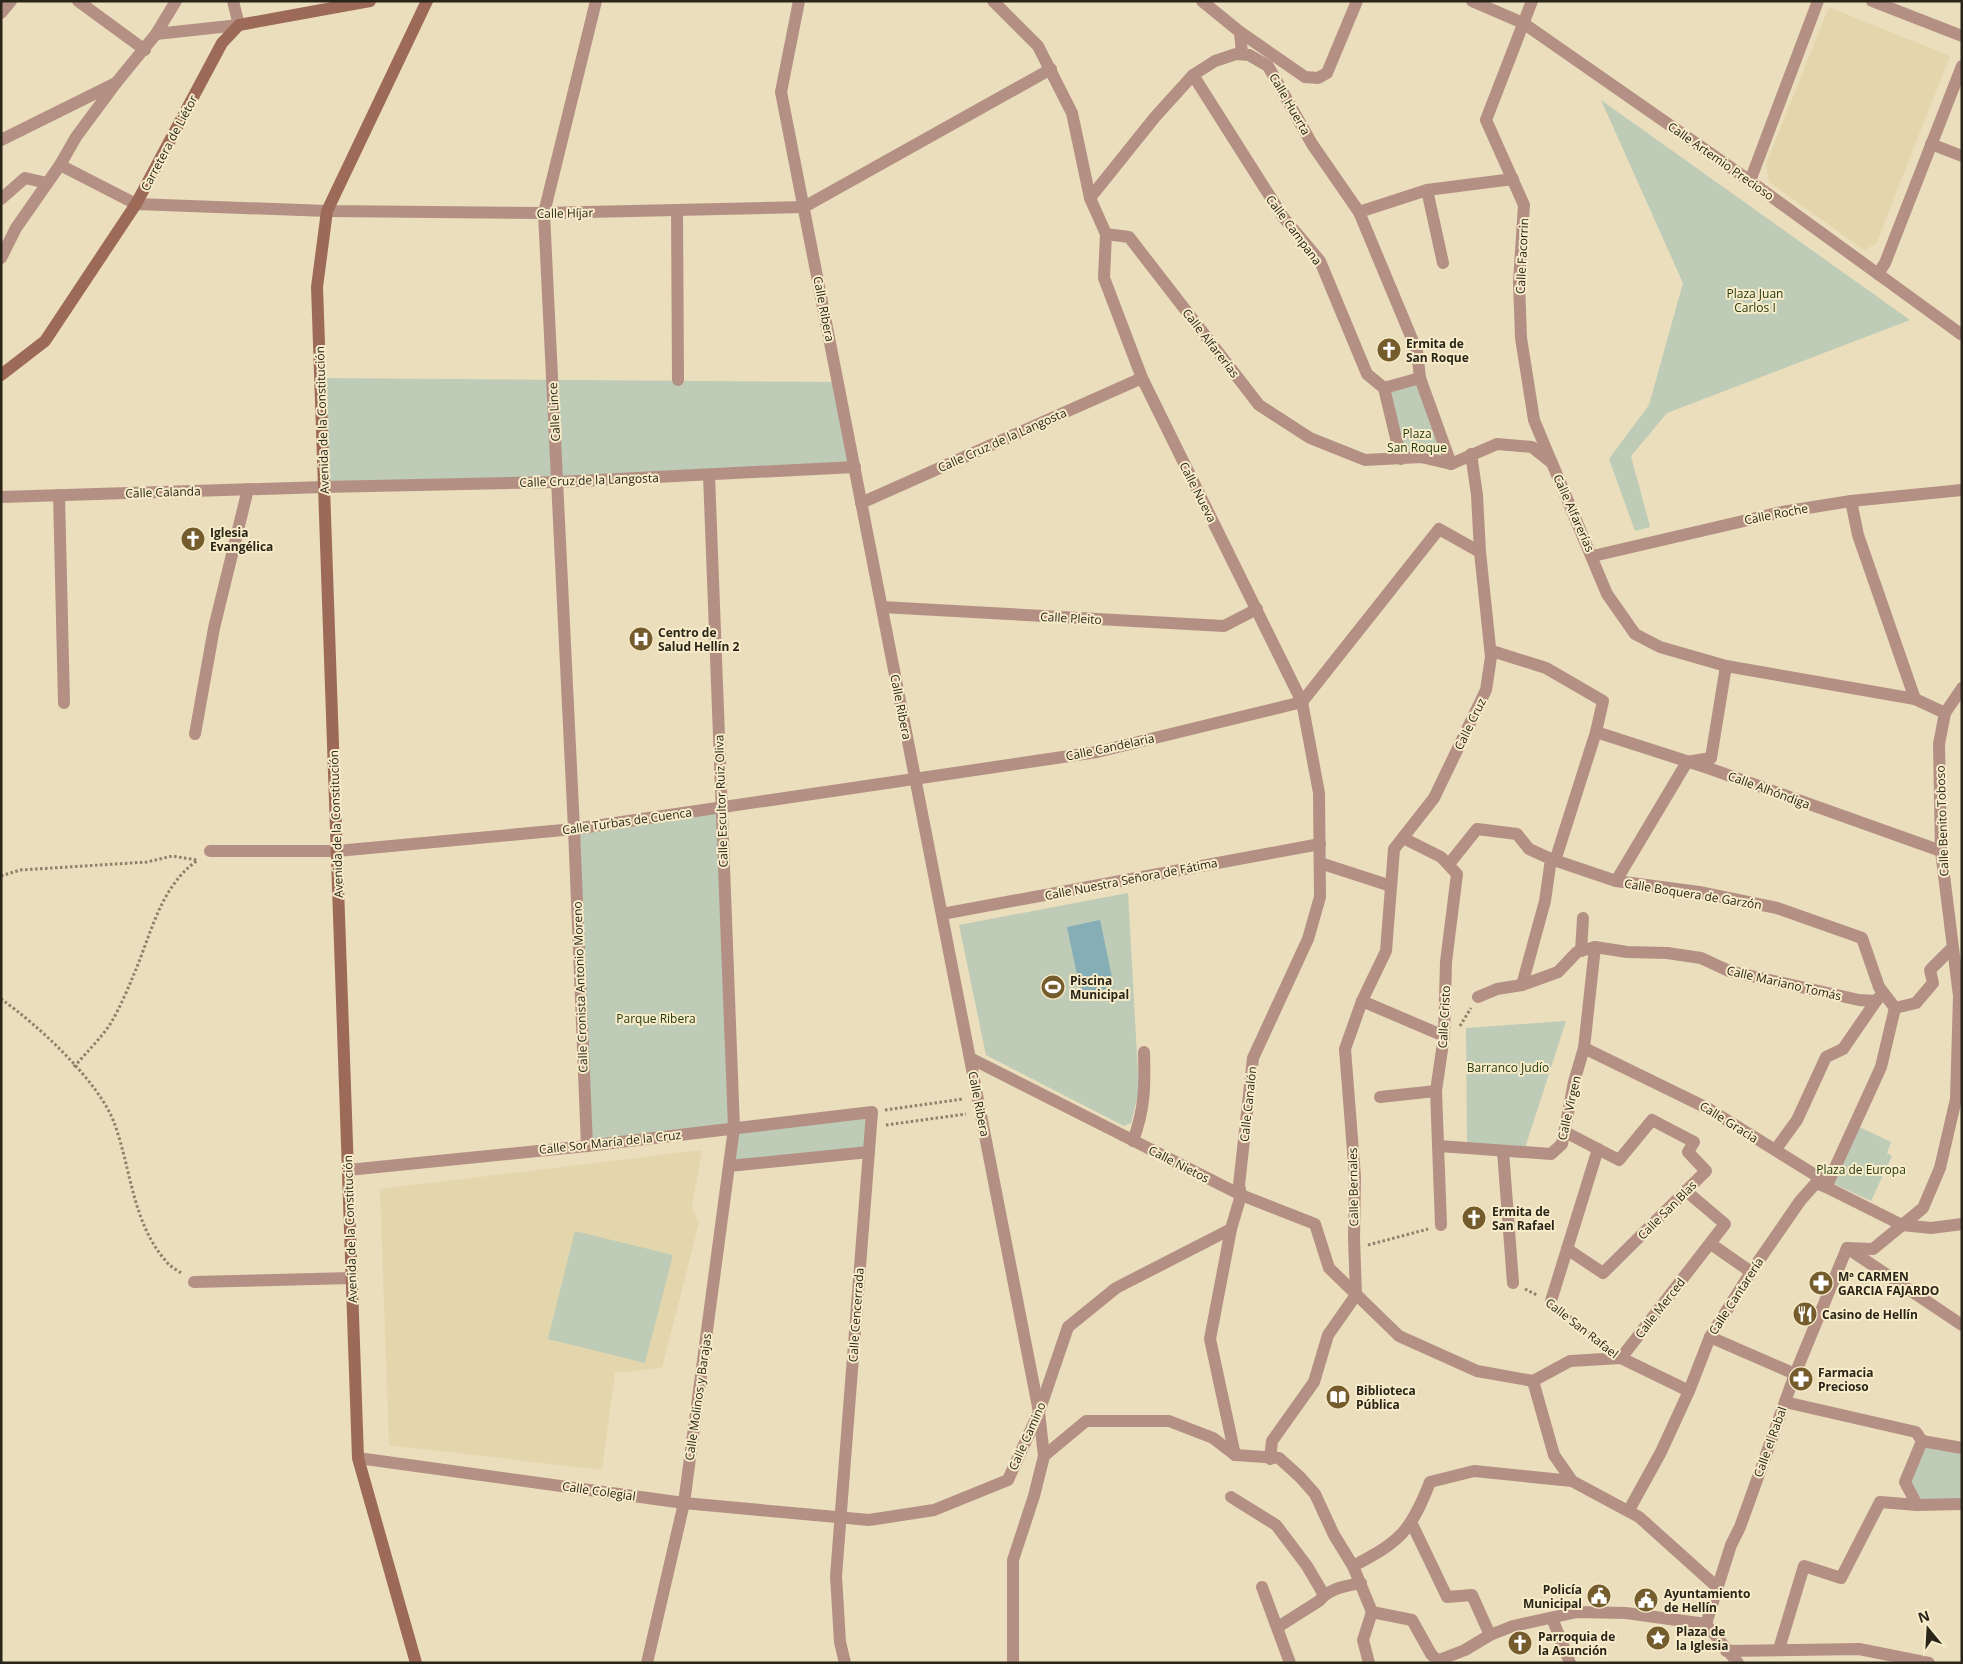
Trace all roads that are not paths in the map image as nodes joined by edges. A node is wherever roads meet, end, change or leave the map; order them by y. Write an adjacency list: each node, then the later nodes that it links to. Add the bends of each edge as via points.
1 (78, 1): 22 (street)
2 (176, 1): 20 (street)
3 (233, 1): 18 (street)
4 (370, 1): 18 (street)
5 (427, 1): 41 (street, Avenida de la Constitución)
6 (596, 1): 43 (street, Calle Lince)
7 (799, 1): 39 (street, Calle Ribera, via 781,92)
8 (993, 1): 25 (street, via 1038,46)
9 (1202, 1): 19 (street)
10 (1358, 1): 19 (street, via 1327,73 1318,78 1305,77)
11 (1472, 1): 17 (street, Calle Artemio Precioso)
12 (1532, 1): 17 (street, Calle Facorrin)
13 (1818, 1): 33 (street)
14 (1872, 1): 21 (street)
15 (9, 2): 16 (street)
16 (1, 13)
17 (1523, 23): 32 (street, Calle Facorrin, via 1486,120); 33 (street, Calle Artemio Precioso)
18 (239, 25): 20 (street); 38 (street, Carretera de Liétor, via 222,42)
19 (1240, 32): 23 (street)
20 (156, 34): 22 (street)
21 (1962, 36)
22 (145, 50): 27 (street)
23 (1242, 54): 26 (street, via 1215,61); 42 (street, Calle Huerta, via 1249,54 1268,66 1312,144)
24 (1962, 66): 29 (street)
25 (1051, 69): 36 (street, via 1072,113); 39 (street)
26 (1193, 76): 36 (street, via 1155,116); 55 (street, Calle Campana, via 1283,217 1320,261 1367,374)
27 (116, 83): 28 (street); 31 (street, via 76,137)
28 (1, 140)
29 (1931, 144): 30 (street); 47 (street)
30 (1962, 156)
31 (60, 165): 34 (street); 38 (street)
32 (1514, 179): 35 (street); 58 (street, Calle Facorrin, via 1524,205 1519,282 1521,338 1534,420)
33 (1750, 181): 47 (street, Calle Artemio Precioso)
34 (47, 183): 37 (street, via 25,178); 45 (street, via 16,228)
35 (1427, 190): 42 (street); 46 (street)
36 (1090, 198): 44 (street)
37 (1, 199)
38 (136, 204): 41 (street, Calle Híjar); 49 (street, Carretera de Liétor, via 45,341)
39 (804, 207): 40 (street, Calle Híjar); 60 (street, Calle Ribera)
40 (677, 210): 43 (street, Calle Híjar); 54 (street)
41 (327, 211): 43 (street, Calle Híjar); 63 (street, Avenida de la Constitución, via 317,287)
42 (1359, 212): 53 (street, Calle Huerta, via 1417,351)
43 (544, 214): 62 (street, Calle Lince)
44 (1106, 234): 52 (street, Calle Nueva, via 1104,278); 57 (street, Calle Alfarerías, via 1129,237 1259,405 1310,438 1365,460)
45 (1, 258)
46 (1443, 263)
47 (1878, 274): 48 (street, Calle Artemio Precioso)
48 (1962, 335)
49 (15, 365): 50 (street); 51 (street, Carretera de Liétor)
50 (1, 366)
51 (1, 375)
52 (1142, 378): 69 (street, Calle Cruz de la Langosta); 73 (street, Calle Nueva)
53 (1420, 378): 55 (street); 59 (street, Calle Huerta)
54 (678, 380)
55 (1384, 388): 57 (street)
56 (1471, 454): 58 (street, Calle Alfarerías, via 1497,444 1532,447); 59 (street, Calle Alfarerías); 70 (street, Calle Cruz)
57 (1401, 459): 59 (street, Calle Alfarerías, via 1421,457)
58 (1552, 463): 71 (street, Calle Alfarerías)
59 (1451, 464)
60 (855, 467): 61 (street, Calle Cruz de la Langosta); 69 (street, Calle Ribera)
61 (709, 475): 62 (street, Calle Cruz de la Langosta); 85 (street, Calle Escultor Ruiz Oliva)
62 (558, 482): 63 (street, Calle Cruz de la Langosta); 86 (street, Calle Lince)
63 (324, 487): 64 (street, Calle Calanda); 90 (street, Avenida de la Constitución)
64 (248, 489): 66 (street, Calle Calanda); 82 (street, via 214,628)
65 (1962, 490): 68 (street, Calle Roche)
66 (59, 495): 67 (street, Calle Calanda); 79 (street)
67 (1, 497)
68 (1850, 501): 71 (street, Calle Roche, via 1782,512); 77 (street, via 1858,535)
69 (862, 502): 72 (street, Calle Ribera)
70 (1480, 552): 74 (street, Calle Cruz); 78 (street, via 1439,529)
71 (1593, 556): 75 (street, Calle Alfarerías, via 1607,594 1635,634 1660,647)
72 (882, 606): 73 (street, Calle Pleito, via 1224,626); 84 (street, Calle Ribera)
73 (1257, 609): 78 (street, Calle Nueva)
74 (1492, 651): 81 (street, via 1546,668 1603,701); 87 (street, Calle Cruz, via 1486,690 1434,798)
75 (1726, 666): 77 (street, Calle Alfarerías); 83 (street, via 1711,758)
76 (1962, 688): 80 (street)
77 (1915, 699): 80 (street, Calle Alfarerías)
78 (1302, 702): 84 (street, Calle Candelaria, via 1097,752); 88 (street, Calle Canalón, via 1319,793)
79 (64, 703)
80 (1945, 713): 91 (street, Calle Benito Toboso, via 1939,744)
81 (1596, 732): 83 (street, Calle Alhóndiga); 92 (street)
82 (195, 734)
83 (1687, 762): 91 (street, Calle Alhóndiga); 95 (street)
84 (915, 778): 85 (street, Calle Turbas de Cuenca); 97 (street, Calle Ribera)
85 (721, 809): 86 (street, Calle Turbas de Cuenca); 115 (street, Calle Escultor Ruiz Oliva)
86 (574, 829): 90 (street, Calle Turbas de Cuenca); 118 (street, Calle Cronista Antonio Moreno)
87 (1403, 838): 94 (street); 96 (street, Calle Cruz, via 1394,849)
88 (1320, 844): 93 (street, Calle Canalón); 97 (street, Calle Nuestra Señora de Fátima)
89 (210, 851): 90 (street, Calle Turbas de Cuenca)
90 (337, 851): 125 (street, Avenida de la Constitución)
91 (1941, 851): 100 (street, Calle Benito Toboso)
92 (1553, 860): 94 (street, Calle Boquera de Garzón, via 1529,849 1517,834 1477,829); 95 (street, Calle Boquera de Garzón); 102 (street)
93 (1320, 863): 96 (street); 128 (street, Calle Canalón, via 1320,897 1308,939 1253,1058)
94 (1449, 864): 108 (street, Calle Cristo, via 1457,874 1446,962)
95 (1616, 881): 105 (street, Calle Boquera de Garzón, via 1699,892 1777,908 1862,938)
96 (1391, 886): 106 (street, Calle Bernales, via 1386,951)
97 (942, 914): 111 (street, Calle Ribera)
98 (1583, 918): 101 (street)
99 (1595, 947): 101 (street); 105 (street, Calle Mariano Tomás, via 1701,958 1729,971 1859,1000); 109 (street, Calle Virgen)
100 (1952, 948): 103 (street, Calle Benito Toboso); 107 (street, via 1930,970 1933,983 1916,1003)
101 (1581, 951): 102 (street, via 1558,972)
102 (1522, 985): 104 (street)
103 (1960, 996): 131 (street, Calle Benito Toboso, via 1956,1099 1940,1168 1922,1208)
104 (1478, 997)
105 (1879, 997): 107 (street, Calle Boquera de Garzón); 121 (street, via 1843,1049 1826,1057 1797,1120)
106 (1362, 1001): 108 (street); 140 (street, Calle Bernales, via 1345,1049 1355,1177)
107 (1896, 1008): 126 (street, via 1881,1067)
108 (1444, 1036): 112 (street, Calle Cristo)
109 (1584, 1048): 116 (street, Calle Virgen); 121 (street, Calle Gracia, via 1684,1096)
110 (1144, 1052): 117 (street, via 1146,1092 1142,1117)
111 (970, 1058): 117 (street, Calle Nietos); 149 (street, Calle Ribera)
112 (1436, 1091): 113 (street); 119 (street, Calle Cristo)
113 (1380, 1097)
114 (872, 1112): 115 (street, Calle Sor María de la Cruz); 123 (street, Calle Cencerrada)
115 (734, 1128): 118 (street, Calle Sor María de la Cruz); 124 (street, Calle Molinos y Barajas)
116 (1565, 1132): 120 (street, Calle San Blas); 122 (street, Calle Virgen, via 1562,1144 1551,1154)
117 (1133, 1140): 128 (street, Calle Nietos)
118 (586, 1146): 125 (street, Calle Sor María de la Cruz)
119 (1439, 1146): 122 (street, Calle Virgen); 130 (street, Calle Cristo)
120 (1598, 1149): 127 (street, Calle San Blas, via 1619,1160 1652,1120 1694,1142 1688,1152 1706,1171); 135 (street)
121 (1776, 1149): 126 (street, Calle Gracia)
122 (1503, 1151): 139 (street)
123 (869, 1152): 124 (street); 162 (street, Calle Cencerrada)
124 (729, 1166): 158 (street, Calle Molinos y Barajas)
125 (348, 1170): 137 (street, Avenida de la Constitución)
126 (1827, 1185): 131 (street, Calle Gracia); 136 (street, Calle Cantarería, via 1816,1183 1800,1201)
127 (1686, 1191): 133 (street, Calle Merced, via 1724,1224); 135 (street, Calle San Blas, via 1603,1273)
128 (1241, 1195): 132 (street, Calle Canalón); 140 (street, Calle Nietos, via 1315,1224 1329,1268)
129 (1962, 1224): 131 (street, via 1931,1228)
130 (1441, 1225)
131 (1902, 1225): 134 (street, via 1873,1249)
132 (1231, 1228): 149 (street, Calle Camino, via 1116,1288 1068,1327); 152 (street, Calle Canalón, via 1210,1339)
133 (1711, 1244): 136 (street); 144 (street, Calle Merced)
134 (1847, 1248): 142 (street); 145 (street, Calle el Rabal)
135 (1567, 1249): 141 (street)
136 (1751, 1272): 143 (street, Calle Cantarería)
137 (352, 1278): 138 (street); 154 (street, Avenida de la Constitución)
138 (194, 1282)
139 (1513, 1283)
140 (1356, 1296): 146 (street, via 1400,1336 1477,1371); 155 (street, via 1328,1335 1314,1382 1272,1440)
141 (1551, 1301)
142 (1962, 1325)
143 (1710, 1337): 145 (street); 147 (street, Calle Cantarería)
144 (1621, 1358): 146 (street, via 1570,1361); 147 (street, Calle San Rafael)
145 (1795, 1374): 148 (street, Calle el Rabal)
146 (1533, 1381): 156 (street, via 1554,1454)
147 (1689, 1391): 161 (street, Calle Cantarería)
148 (1785, 1402): 150 (street, via 1916,1432); 167 (street, Calle el Rabal, via 1740,1527 1730,1545)
149 (1039, 1412): 153 (street, Calle Ribera); 162 (street, Calle Camino, via 1008,1480 934,1510 869,1520)
150 (1922, 1442): 151 (street); 160 (street, via 1905,1482)
151 (1962, 1448)
152 (1235, 1454): 153 (street, via 1213,1438 1169,1421 1086,1421); 155 (street)
153 (1044, 1456): 180 (street, via 1013,1560)
154 (358, 1458): 158 (street, Calle Colegial); 177 (street, Avenida de la Constitución)
155 (1270, 1459): 164 (street, via 1279,1458 1315,1494 1334,1535)
156 (1572, 1481): 161 (street); 163 (street, via 1474,1471 1430,1482)
157 (1231, 1497): 168 (street, via 1276,1525 1308,1566)
158 (684, 1503): 162 (street, Calle Colegial); 178 (street, Calle Molinos y Barajas)
159 (1962, 1504): 160 (street)
160 (1917, 1505): 174 (street, via 1880,1502 1841,1578 1804,1566)
161 (1629, 1510): 167 (street)
162 (840, 1518): 179 (street, via 836,1576 840,1642)
163 (1412, 1524): 164 (street, via 1384,1550); 173 (street, via 1447,1597 1472,1595)
164 (1354, 1566): 165 (street)
165 (1361, 1583): 168 (street, via 1342,1586); 169 (street)
166 (1262, 1587): 172 (street)
167 (1717, 1588): 171 (street, Calle el Rabal)
168 (1324, 1595): 172 (street)
169 (1372, 1612): 176 (street, via 1412,1620 1431,1654); 182 (street, via 1363,1640)
170 (1552, 1618): 171 (street, via 1577,1612 1626,1613); 173 (street, via 1513,1626); 183 (street)
171 (1706, 1624): 175 (street)
172 (1278, 1627): 181 (street)
173 (1490, 1635): 176 (street)
174 (1779, 1649): 175 (street); 185 (street, via 1859,1649)
175 (1726, 1651): 184 (street)
176 (1440, 1661)
177 (416, 1663)
178 (647, 1663)
179 (845, 1663)
180 (1014, 1663)
181 (1290, 1663)
182 (1369, 1663)
183 (1570, 1663)
184 (1738, 1663)
185 (1930, 1663)

